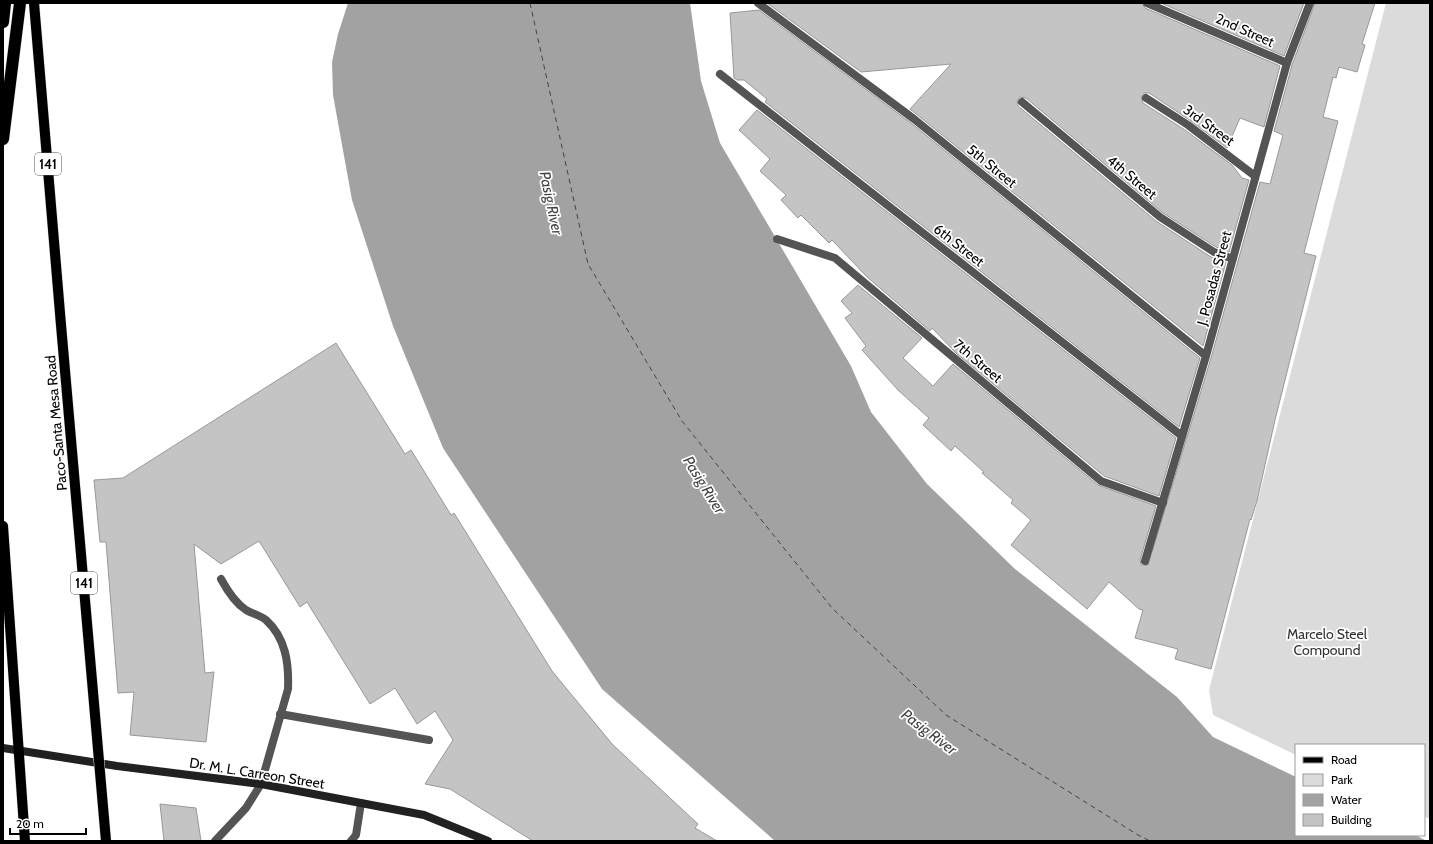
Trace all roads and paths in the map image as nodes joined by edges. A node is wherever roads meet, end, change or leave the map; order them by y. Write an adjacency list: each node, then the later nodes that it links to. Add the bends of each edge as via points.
1 (5, 3): 7 (highway)
2 (20, 3): 12 (highway)
3 (34, 3): 29 (main road, Paco-Santa Mesa Road / 141, bridge)
4 (758, 3): 16 (street, 5th Street, via 914,120)
5 (1147, 3): 8 (street, 2nd Street)
6 (1310, 3): 8 (street, J. Posadas Street)
7 (3, 22)
8 (1287, 63): 13 (street, J. Posadas Street)
9 (720, 74): 17 (street, 6th Street)
10 (1146, 98): 13 (street, 3rd Street, via 1188,125)
11 (1022, 102): 15 (street, 4th Street, via 1160,217 1214,252)
12 (3, 139)
13 (1255, 176): 15 (street, J. Posadas Street)
14 (777, 239): 18 (street, 7th Street, via 835,258 1101,481)
15 (1233, 259): 16 (street, J. Posadas Street)
16 (1206, 356): 17 (street, J. Posadas Street)
17 (1182, 436): 18 (street, J. Posadas Street)
18 (1163, 503): 20 (street, J. Posadas Street)
19 (3, 526): 25 (main road)
20 (1145, 561)
21 (221, 579): 22 (street, via 240,605 265,620 274,629 286,650 288,689)
22 (280, 714): 23 (street); 26 (street)
23 (429, 740)
24 (3, 748): 25 (main road, Dr. M. L. Carreon Street)
25 (17, 750): 26 (main road, Dr. M. L. Carreon Street); 28 (main road)
26 (261, 784): 27 (main road, Dr. M. L. Carreon Street); 30 (street, via 246,808)
27 (361, 803): 31 (street, via 356,835); 32 (main road, Dr. M. L. Carreon Street, via 424,815)
28 (25, 841)
29 (106, 841)
30 (214, 841)
31 (351, 841)
32 (488, 841)

